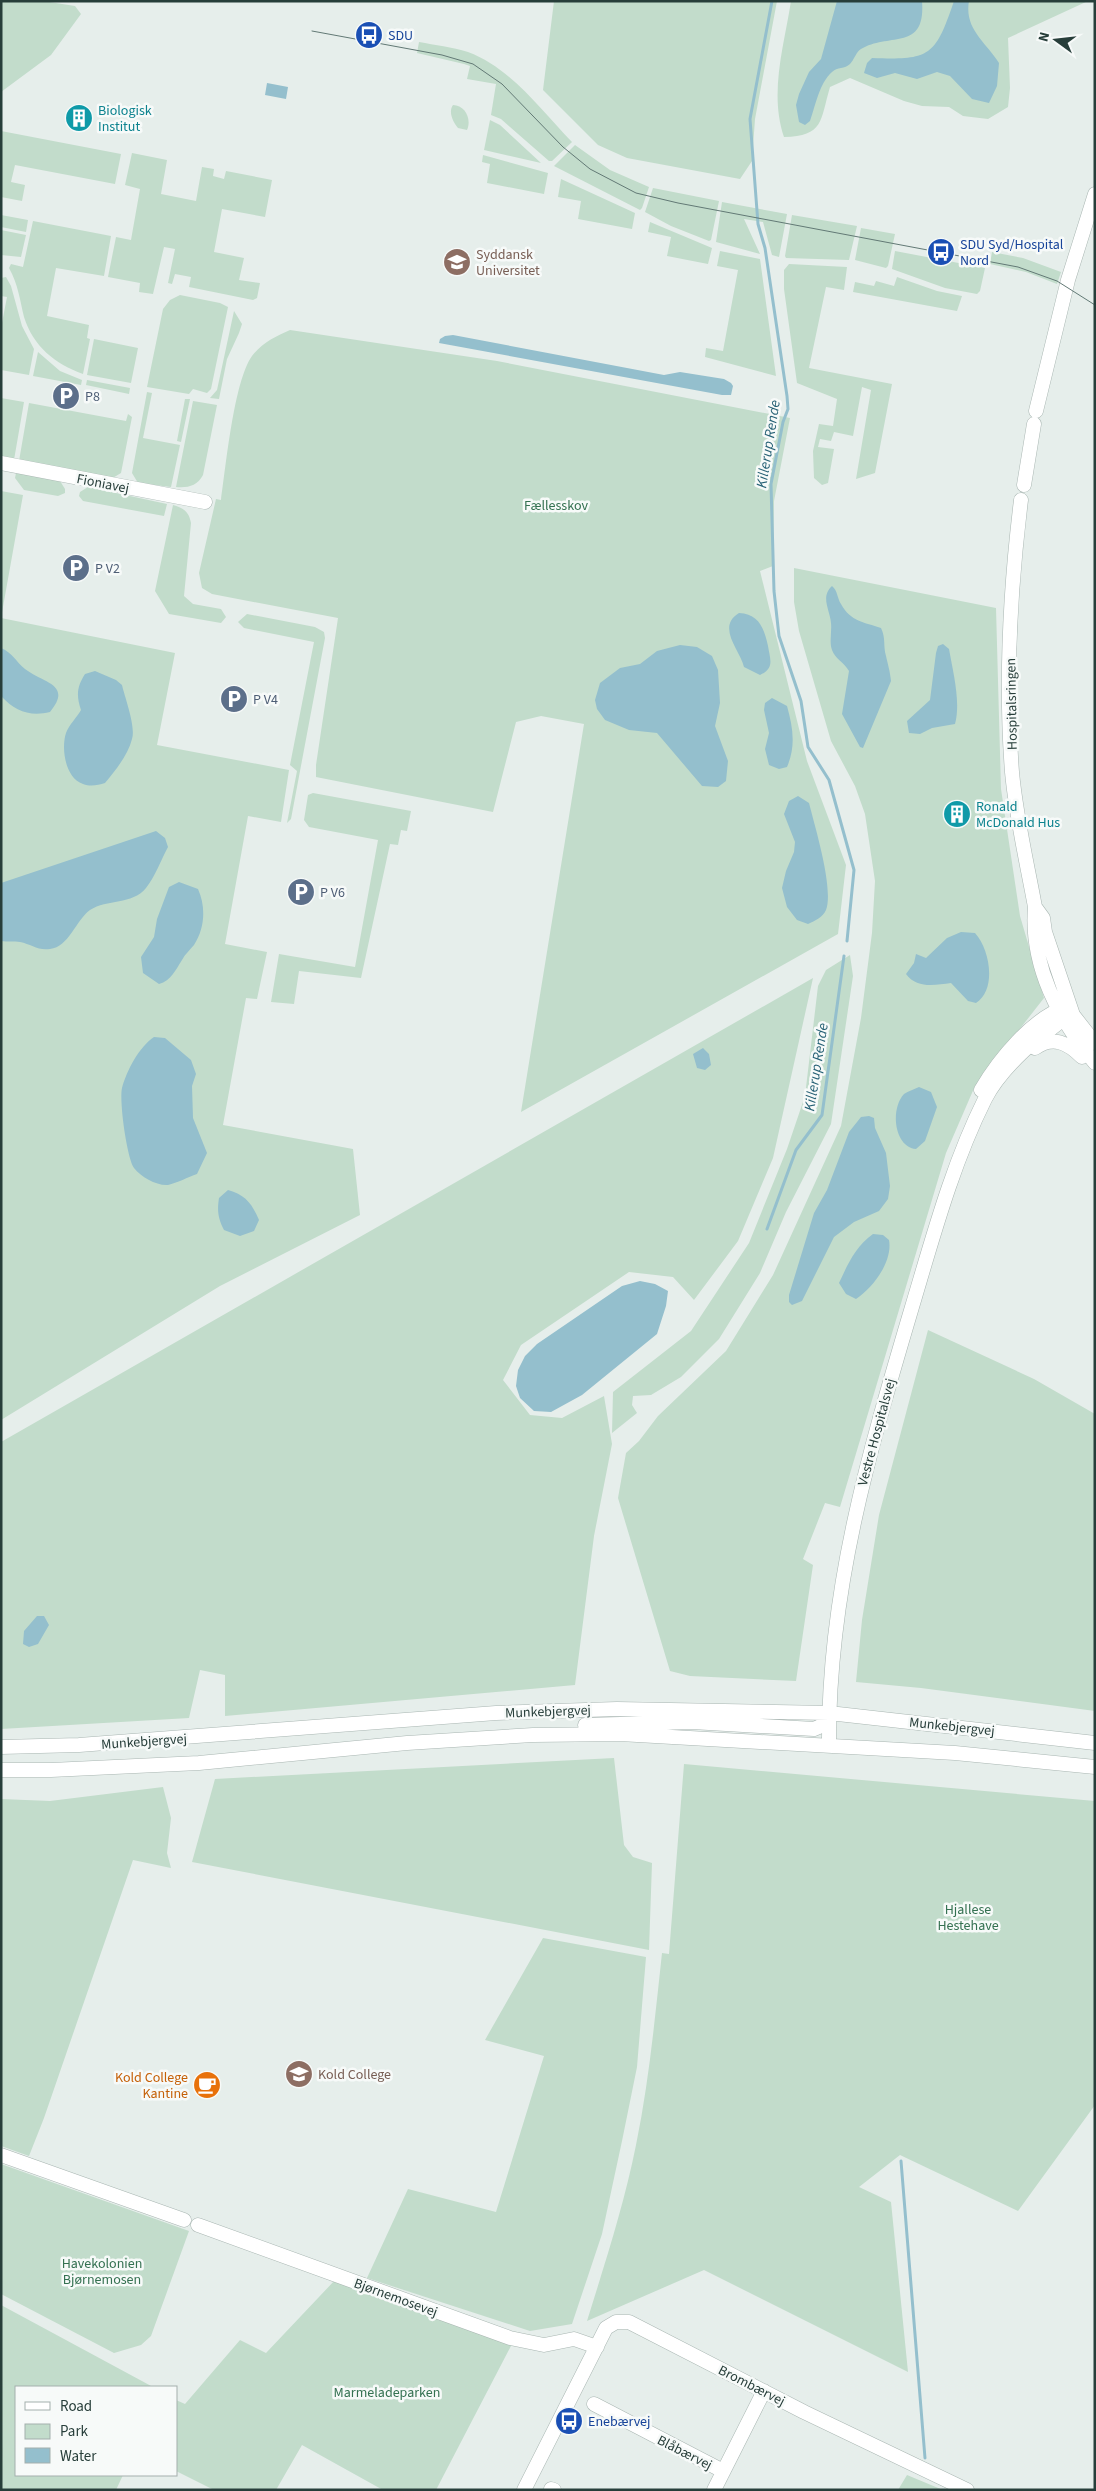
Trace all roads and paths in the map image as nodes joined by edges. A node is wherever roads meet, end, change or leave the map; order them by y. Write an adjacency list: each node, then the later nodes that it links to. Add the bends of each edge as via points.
1 (1095, 194): 3 (street, via 1068,280 1035,418)
2 (1, 463): 5 (street, Fioniavej)
3 (1024, 485)
4 (1021, 500): 6 (street, Hospitalsringen, via 1011,602 1012,774 1035,907 1033,927 1039,958)
5 (205, 502)
6 (1064, 1012): 7 (street, Hospitalsringen); 8 (street, Hospitalsringen); 10 (street, Vestre Hospitalsvej, via 1006,1069 986,1097)
7 (1095, 1043)
8 (1095, 1063)
9 (1095, 1070): 10 (street, via 1064,1042 1053,1041 1038,1046 1012,1072)
10 (971, 1128): 11 (street, Vestre Hospitalsvej, via 933,1238 879,1417 855,1512 842,1579)
11 (829, 1713): 12 (street, via 821,1726 814,1729 692,1722 542,1726 512,1727); 13 (street, Munkebjergvej); 14 (street, Vestre Hospitalsvej); 15 (street, Munkebjergvej, via 617,1708 496,1713 206,1737)
12 (486, 1738): 14 (street, Munkebjergvej, via 662,1735); 17 (street, Munkebjergvej, via 198,1763)
13 (1095, 1743)
14 (829, 1745): 16 (street, Munkebjergvej)
15 (1, 1747)
16 (1095, 1767)
17 (1, 1770)
18 (1, 2155): 19 (street)
19 (184, 2220)
20 (198, 2224): 21 (street, Bjørnemosevej, via 510,2338 544,2345 574,2339)
21 (597, 2347): 22 (street, Brombærvej, via 606,2328 616,2322 629,2322); 25 (street)
22 (764, 2391): 24 (street, Blåbærvej); 27 (street, Brombærvej)
23 (594, 2404): 24 (street, Blåbærvej)
24 (724, 2471): 26 (street, Blåbærvej)
25 (524, 2490)
26 (714, 2490)
27 (967, 2490)

